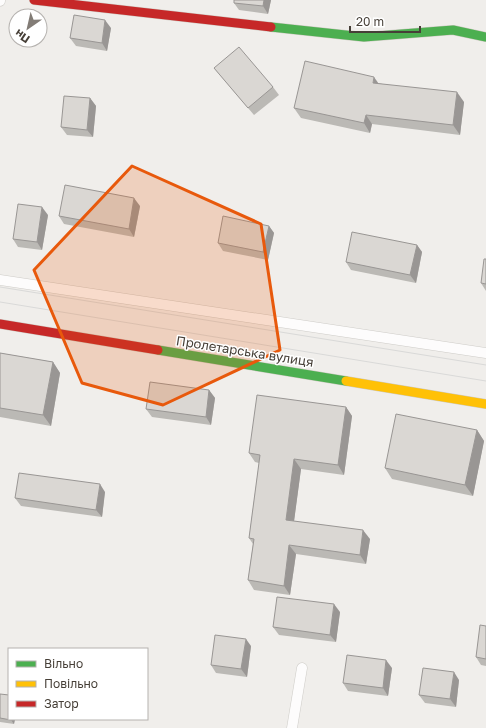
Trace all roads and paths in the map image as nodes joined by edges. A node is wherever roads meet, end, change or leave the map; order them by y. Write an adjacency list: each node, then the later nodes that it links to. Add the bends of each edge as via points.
1 (34, 0): 2 (street, via 364,37 454,30)
2 (486, 37)
3 (0, 280): 5 (lane)
4 (0, 324): 6 (street, Пролетарська вулиця)
5 (486, 353)
6 (486, 404)
7 (302, 668): 8 (lane)
8 (292, 728)

